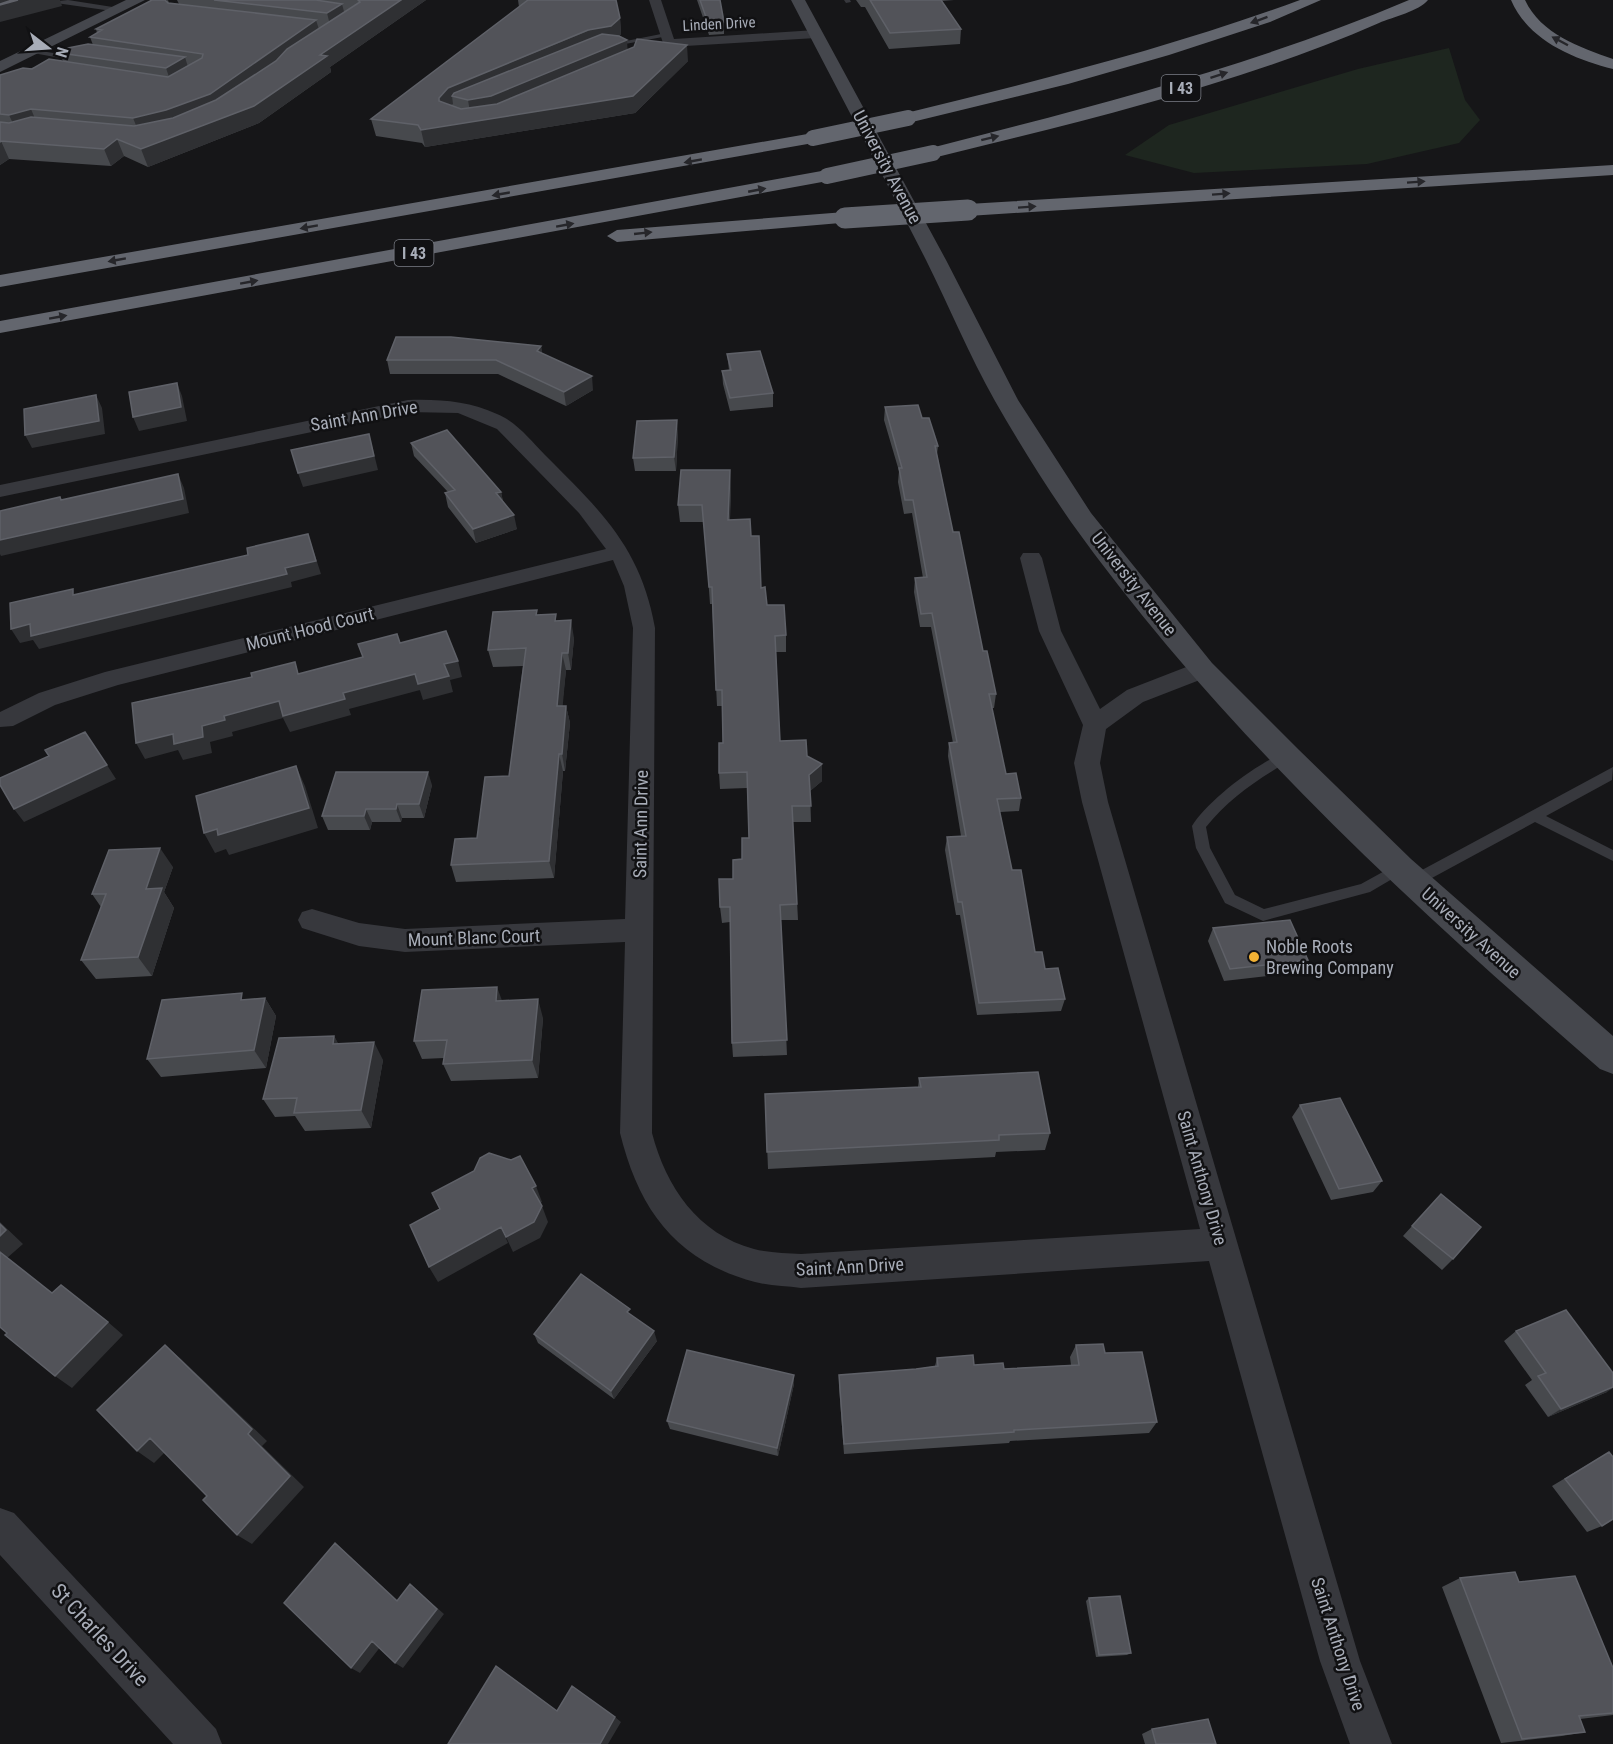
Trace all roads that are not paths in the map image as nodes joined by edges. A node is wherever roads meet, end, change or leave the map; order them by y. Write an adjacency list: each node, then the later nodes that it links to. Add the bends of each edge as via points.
1 (138, 0): 9 (main road)
2 (656, 0): 12 (street, Linden Drive)
3 (798, 0): 11 (main road, University Avenue)
4 (1314, 0): 20 (highway, I 43, one-way to 20, via 1236,29 1097,71)
5 (1421, 0): 22 (highway, I 43, one-way to 5, bridge, via 827,177 933,153 1168,92 1306,46)
6 (1518, 0): 18 (highway, one-way to 6, via 1546,33 1524,14)
7 (52, 2): 8 (lane)
8 (96, 3): 9 (lane)
9 (119, 10): 16 (main road)
10 (1224, 15): 20 (highway, via 1131,52)
11 (816, 34): 12 (street, Linden Drive, via 669,43); 28 (main road, University Avenue, via 1032,444 1082,517)
12 (666, 35): 13 (lane)
13 (616, 44): 14 (lane); 15 (lane)
14 (605, 46)
15 (625, 49)
16 (35, 52): 17 (lane, via 70,62); 19 (main road)
17 (84, 58)
18 (1613, 64)
19 (0, 67)
20 (906, 115): 23 (highway, I 43, one-way to 23, bridge, via 813,138)
21 (1613, 170): 22 (highway, one-way to 21, bridge, via 845,218)
22 (355, 263): 24 (highway, I 43, one-way to 22)
23 (0, 281)
24 (0, 327)
25 (0, 491): 26 (street, Saint Ann Drive, via 394,408 455,406 484,414 504,425 599,524)
26 (620, 552): 29 (street, Mount Hood Court, via 113,678 47,699); 37 (street, Saint Ann Drive, via 638,592 644,628)
27 (1032, 558): 30 (street, via 1050,631)
28 (1202, 670): 30 (street, via 1135,696); 31 (main road, University Avenue)
29 (4, 720)
30 (1095, 724): 39 (street, Saint Anthony Drive, via 1087,763 1095,802)
31 (1287, 757): 35 (main road, University Avenue); 35 (lane, via 1254,775 1211,810 1199,826 1203,848 1230,899 1263,915)
32 (1613, 772): 33 (lane)
33 (1535, 816): 34 (lane); 35 (lane)
34 (1613, 856)
35 (1407, 875): 38 (main road, University Avenue)
36 (312, 920): 37 (street, Mount Blanc Court, via 342,933 420,942)
37 (639, 930): 39 (street, Saint Ann Drive, via 636,1133 642,1164 660,1200 689,1232 719,1252 756,1266 801,1271)
38 (1613, 1058)
39 (1221, 1244): 42 (street, Saint Anthony Drive, via 1340,1661)
40 (0, 1527): 41 (street, St Charles Drive)
41 (201, 1744)
42 (1371, 1744)

